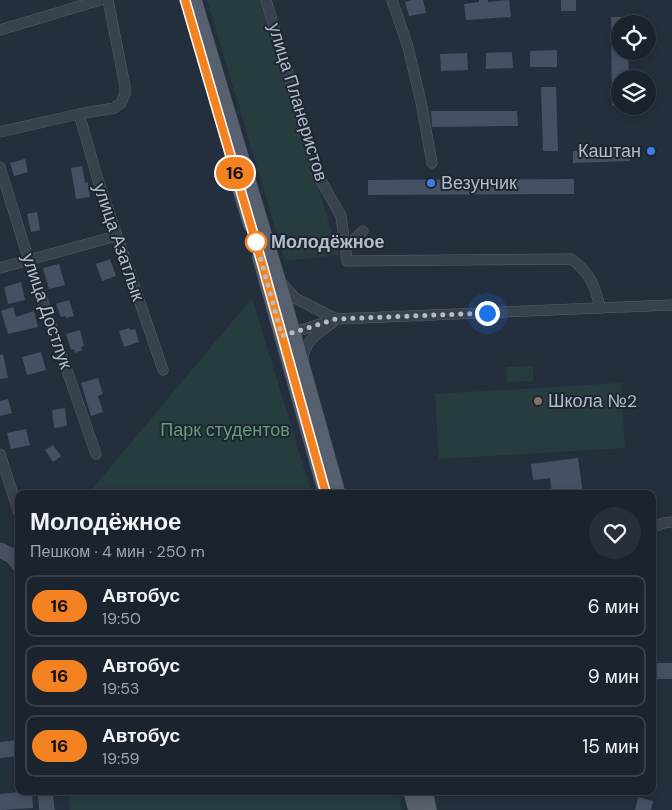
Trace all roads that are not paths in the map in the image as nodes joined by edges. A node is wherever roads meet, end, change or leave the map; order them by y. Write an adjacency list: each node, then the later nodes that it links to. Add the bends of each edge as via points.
1 (100, 0): 7 (street)
2 (108, 0): 8 (street, via 125,94 114,108)
3 (185, 0): 21 (main road)
4 (194, 0): 17 (main road)
5 (266, 0): 14 (street, улица Планеристов, via 320,179 341,216)
6 (392, 0): 10 (street, via 408,47)
7 (0, 30)
8 (79, 114): 9 (street); 13 (street, улица Азатлык)
9 (0, 132)
10 (432, 163)
11 (0, 167): 15 (street, улица Достлук)
12 (363, 231): 14 (street)
13 (116, 236): 15 (street); 22 (street, улица Азатлык)
14 (345, 249): 19 (street, улица Планеристов, via 347,261 571,259 584,269 596,290)
15 (29, 261): 16 (street); 25 (street, улица Достлук)
16 (0, 268)
17 (276, 275): 20 (street, via 296,298); 21 (main road)
18 (672, 305): 19 (street)
19 (600, 308): 20 (street)
20 (336, 319): 21 (street); 23 (street, via 308,342 303,355)
21 (287, 334): 23 (main road); 26 (main road)
22 (164, 370)
23 (303, 372): 27 (main road)
24 (0, 454): 28 (street)
25 (96, 454)
26 (325, 490)
27 (337, 490)
28 (15, 501)
29 (672, 522): 30 (street)
30 (656, 526)
31 (0, 550): 32 (street)
32 (15, 560)
33 (45, 795): 36 (street)
34 (412, 795): 37 (main road)
35 (426, 795): 38 (main road)
36 (47, 810)
37 (416, 810)
38 (429, 810)

